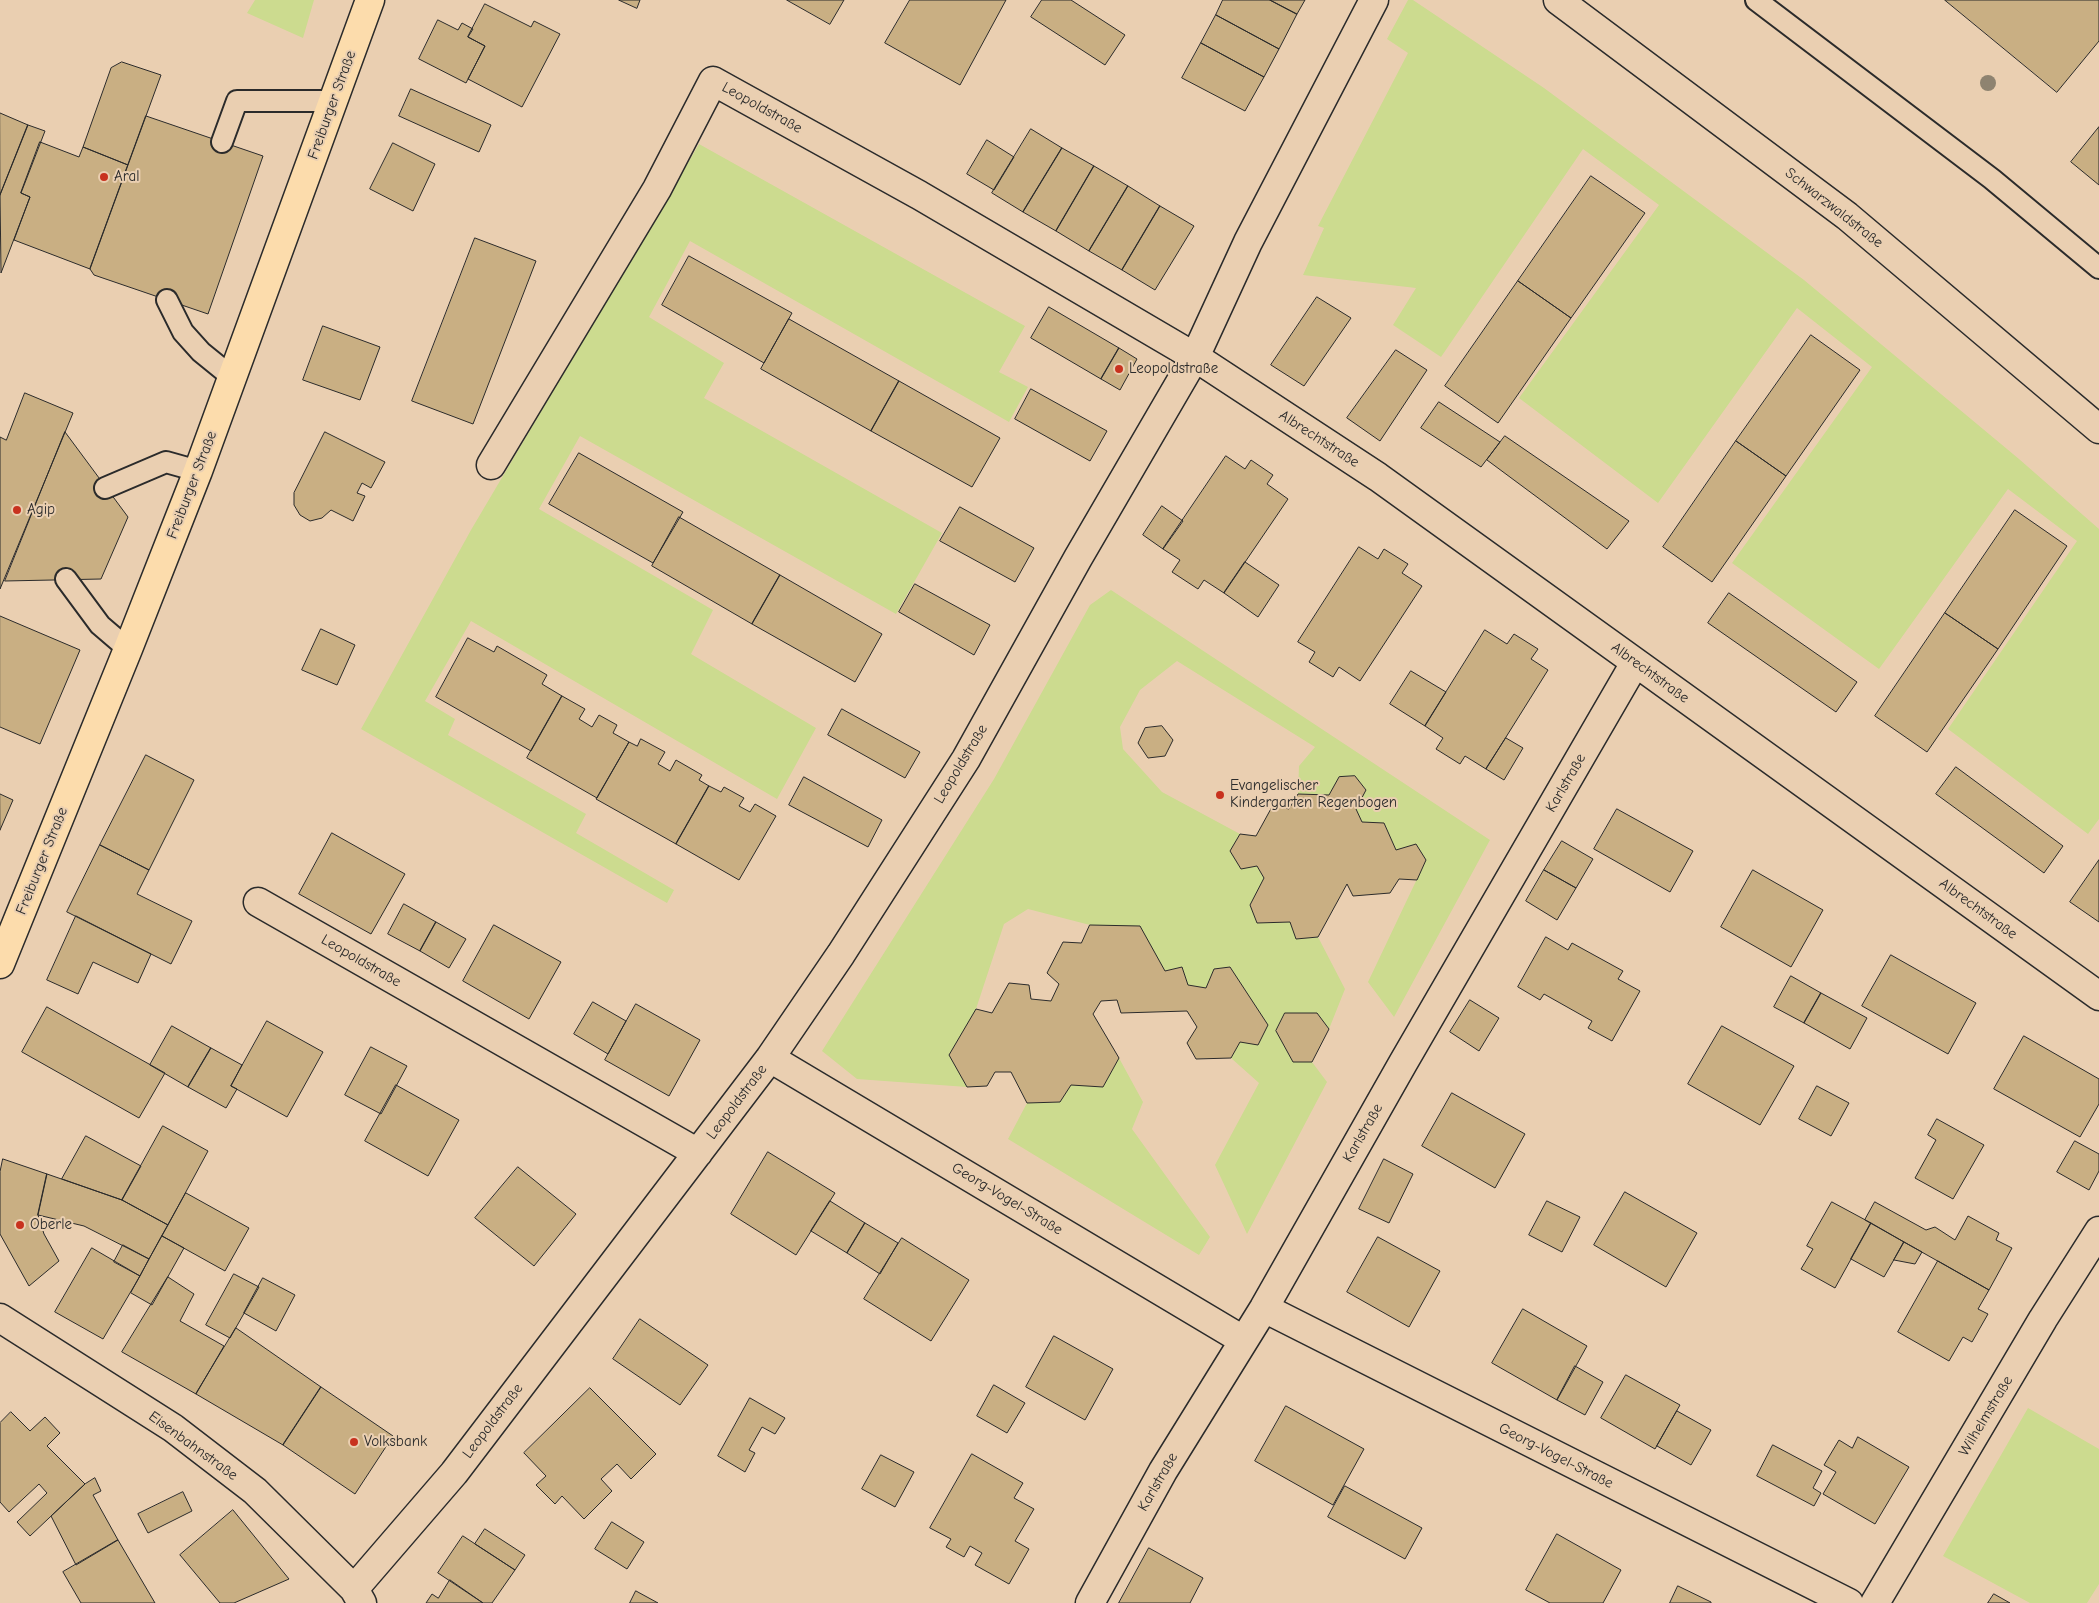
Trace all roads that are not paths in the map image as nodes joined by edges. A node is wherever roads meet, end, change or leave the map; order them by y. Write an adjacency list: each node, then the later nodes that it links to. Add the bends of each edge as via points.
1 (370, 0): 5 (main road, Freiburger Straße)
2 (1374, 0): 9 (street, Leopoldstraße, via 1248,242)
3 (1558, 0): 11 (street, Schwarzwaldstraße, via 1847,216)
4 (1756, 0): 7 (lane, via 1992,179)
5 (333, 101): 6 (lane, via 237,101); 10 (main road, Freiburger Straße)
6 (222, 142)
7 (2099, 268)
8 (167, 300): 10 (lane, via 183,332 201,352)
9 (1195, 357): 12 (street, Leopoldstraße, via 712,80 657,189); 17 (street, Albrechtstraße, via 1378,477); 21 (street, Leopoldstraße, via 966,759)
10 (233, 378): 13 (main road, Freiburger Straße)
11 (2099, 429)
12 (491, 465)
13 (198, 470): 14 (lane, via 166,462); 16 (main road, Freiburger Straße)
14 (105, 488)
15 (66, 579): 16 (lane, via 100,624)
16 (128, 649): 19 (main road, Freiburger Straße)
17 (1636, 663): 20 (street, Albrechtstraße); 24 (street, Karlstraße)
18 (258, 902): 22 (street, Leopoldstraße)
19 (0, 964)
20 (2099, 996)
21 (770, 1058): 22 (street, Leopoldstraße); 26 (street, Georg-Vogel-Straße)
22 (698, 1153): 27 (street, Leopoldstraße)
23 (2099, 1231): 30 (street, Wilhelmstraße, via 2043,1319)
24 (1264, 1308): 26 (street, Karlstraße); 29 (street, Georg-Vogel-Straße)
25 (0, 1318): 27 (street, Eisenbahnstraße, via 173,1428 255,1492)
26 (1243, 1340): 28 (street, Karlstraße, via 1163,1471)
27 (358, 1596)
28 (1090, 1603)
29 (1849, 1603)
30 (1875, 1603)

